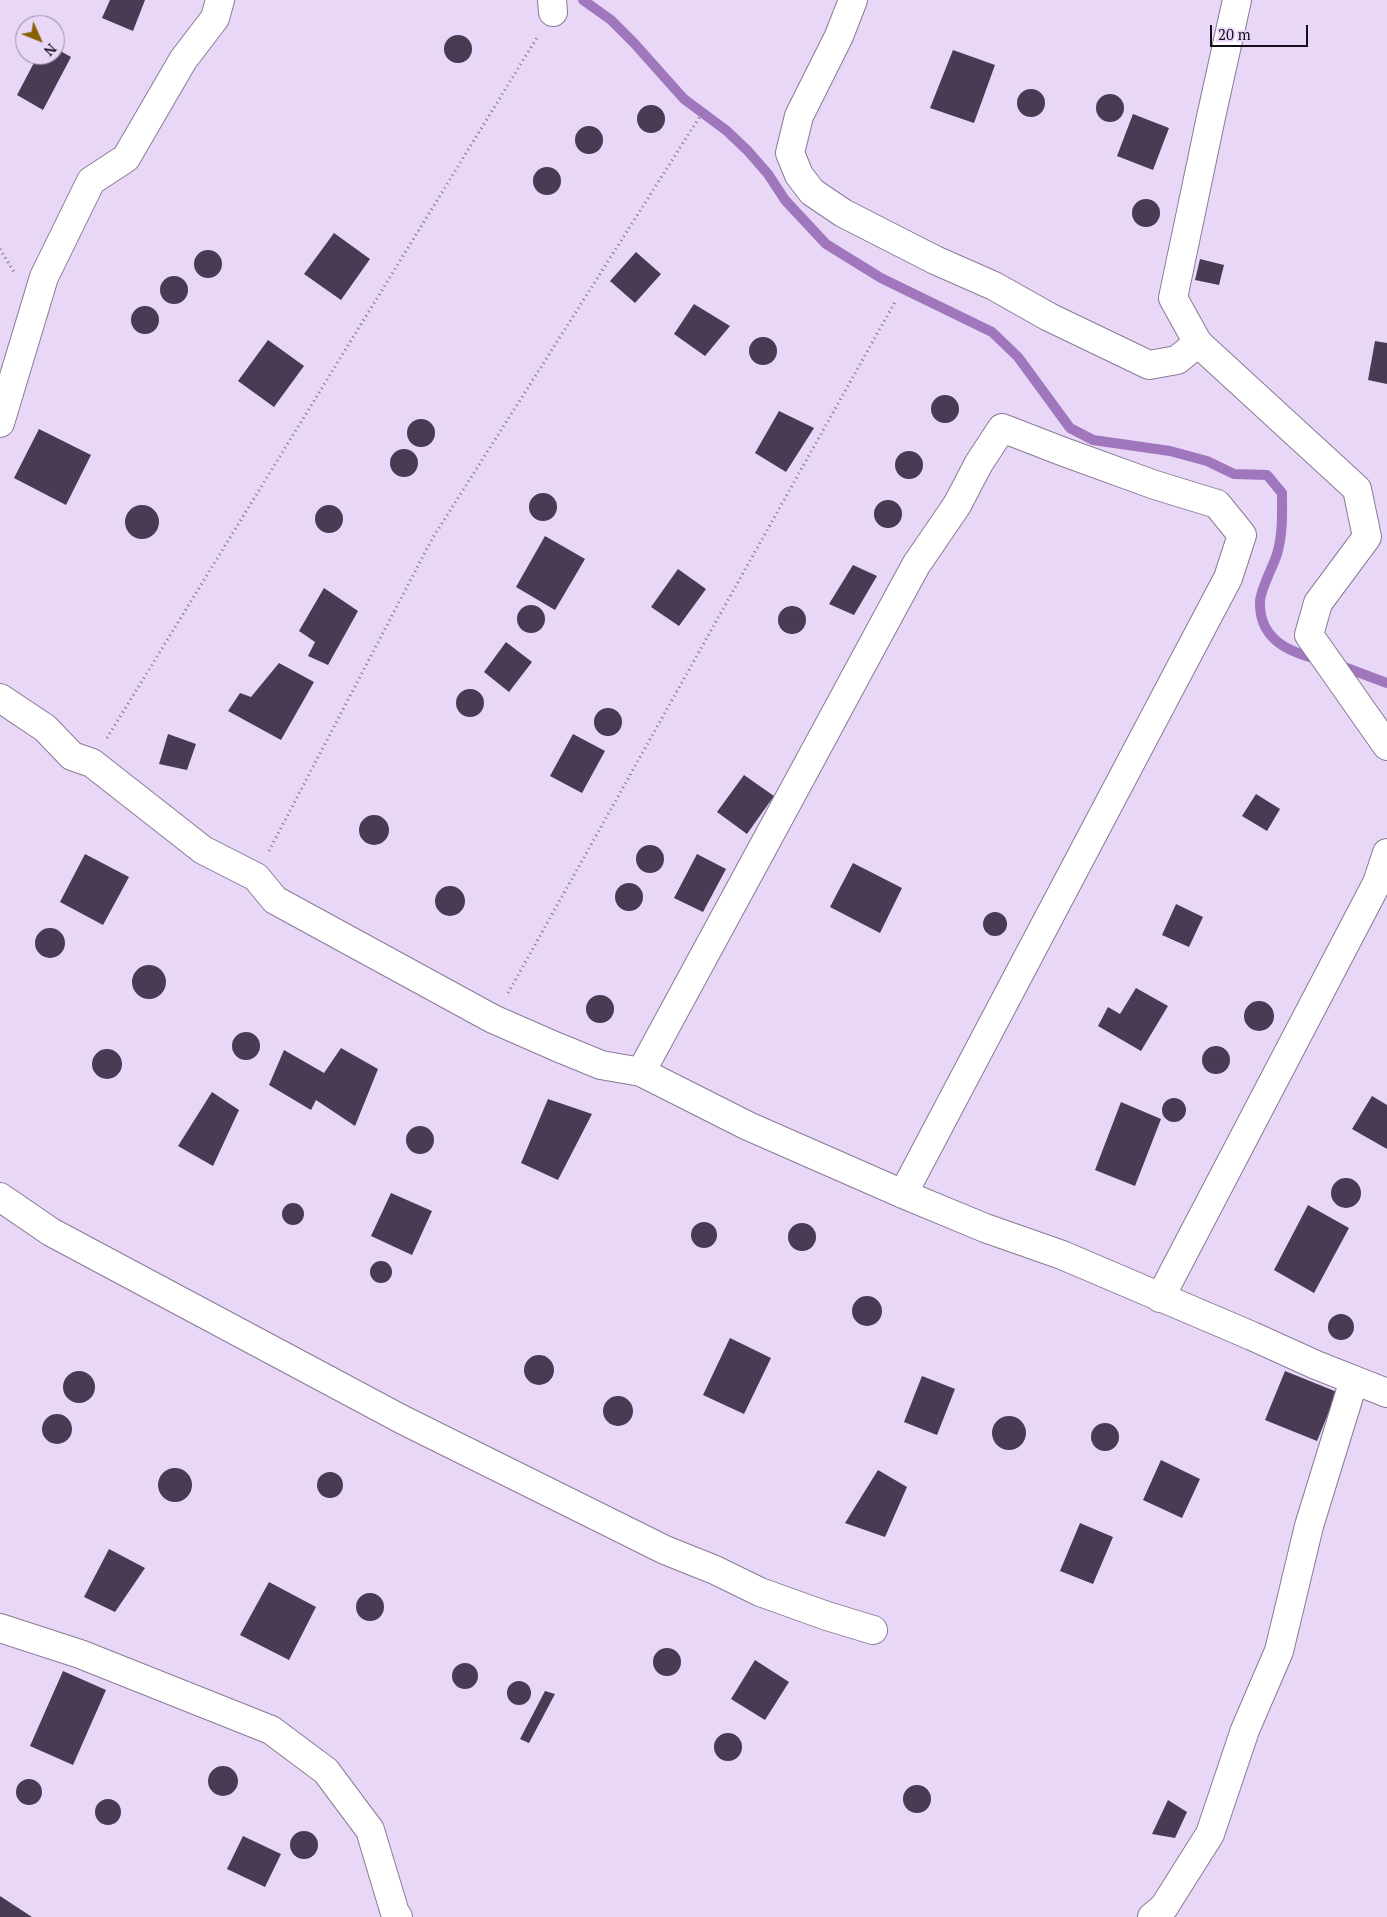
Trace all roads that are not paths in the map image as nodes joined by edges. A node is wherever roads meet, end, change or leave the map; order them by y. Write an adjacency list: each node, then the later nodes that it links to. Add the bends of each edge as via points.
1 (220, 0): 5 (street, via 215,18 183,60 126,158 91,180 44,276)
2 (852, 0): 4 (street, via 839,36 799,116 790,153 798,175 812,192 918,251 1149,365 1177,360)
3 (1237, 0): 4 (street, via 1174,298)
4 (1198, 343): 7 (street, via 1357,489 1368,537 1318,603 1309,634)
5 (0, 423)
6 (0, 698): 9 (street, via 45,728 72,756 92,763 203,850 256,877 275,900 493,1019 601,1065)
7 (1387, 746)
8 (1387, 853): 12 (street, via 1377,883)
9 (641, 1072): 10 (street, via 748,1126); 10 (street, via 916,565 957,505 1002,428 1155,485 1217,504 1242,536 1228,578)
10 (903, 1194): 12 (street, via 1062,1255)
11 (0, 1197): 16 (street, via 51,1232 394,1415 665,1550 760,1592)
12 (1160, 1298): 13 (street)
13 (1354, 1380): 14 (street); 18 (street, via 1309,1526 1279,1650 1245,1730 1210,1834 1164,1907)
14 (1387, 1393)
15 (0, 1628): 17 (street, via 80,1654 271,1730 326,1771 370,1830)
16 (874, 1630)
17 (398, 1917)
18 (1152, 1917)

